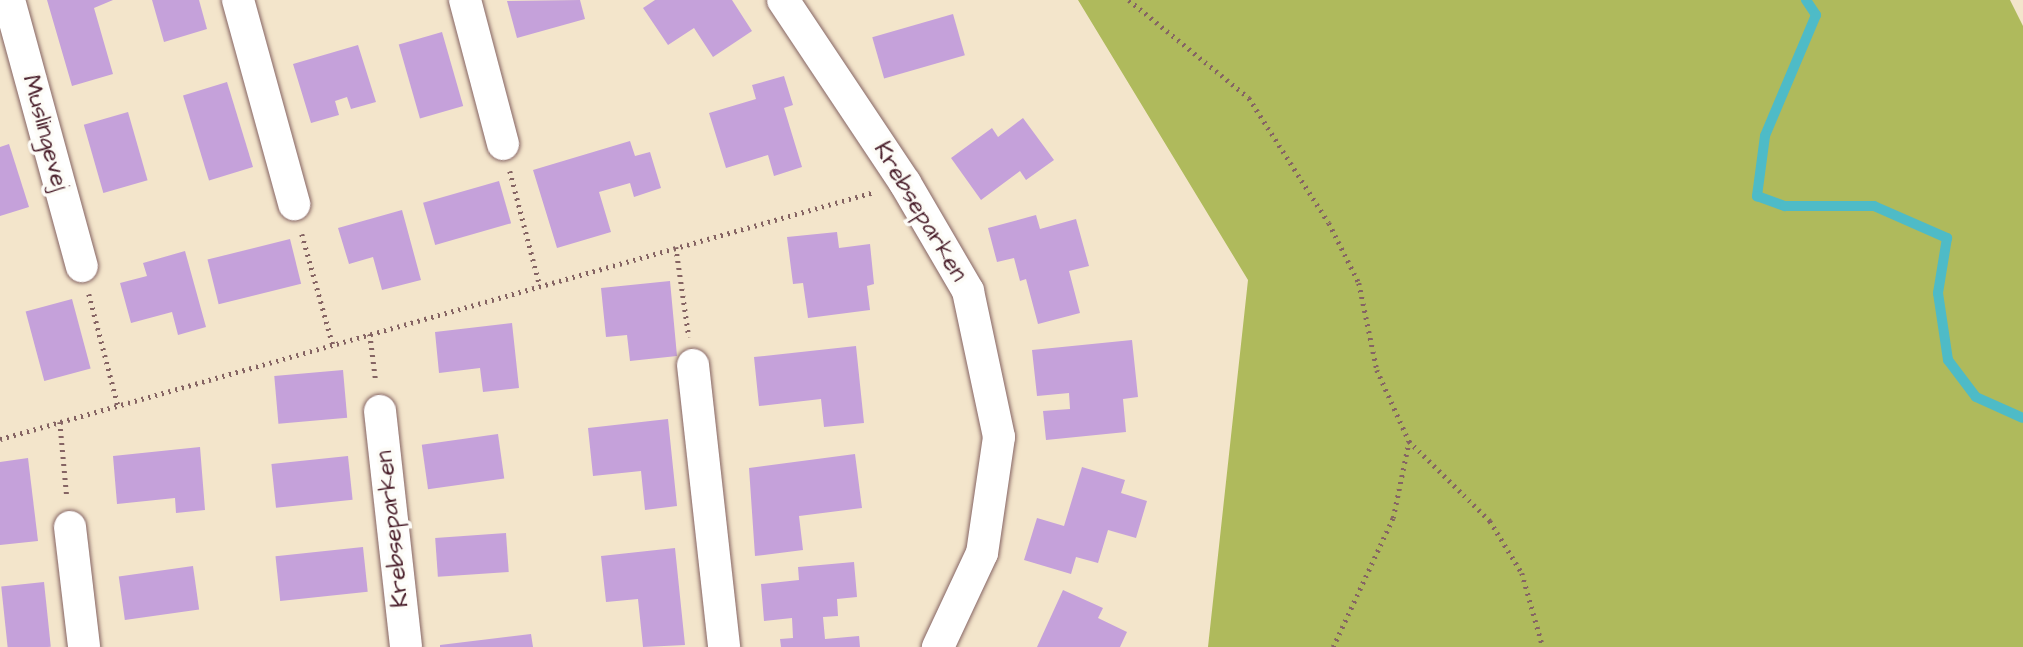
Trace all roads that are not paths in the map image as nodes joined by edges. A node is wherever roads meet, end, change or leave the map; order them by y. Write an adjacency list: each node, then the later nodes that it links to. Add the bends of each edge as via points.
1 (9, 0): 7 (street, Muslingevej)
2 (238, 0): 6 (street)
3 (465, 0): 5 (street)
4 (783, 0): 14 (street, Krebseparken, via 905,183 968,291 999,437 982,553)
5 (503, 144)
6 (294, 204)
7 (82, 266)
8 (693, 365): 13 (street)
9 (380, 411): 12 (street, Krebseparken)
10 (70, 527): 11 (street)
11 (84, 647)
12 (406, 647)
13 (724, 647)
14 (938, 647)

